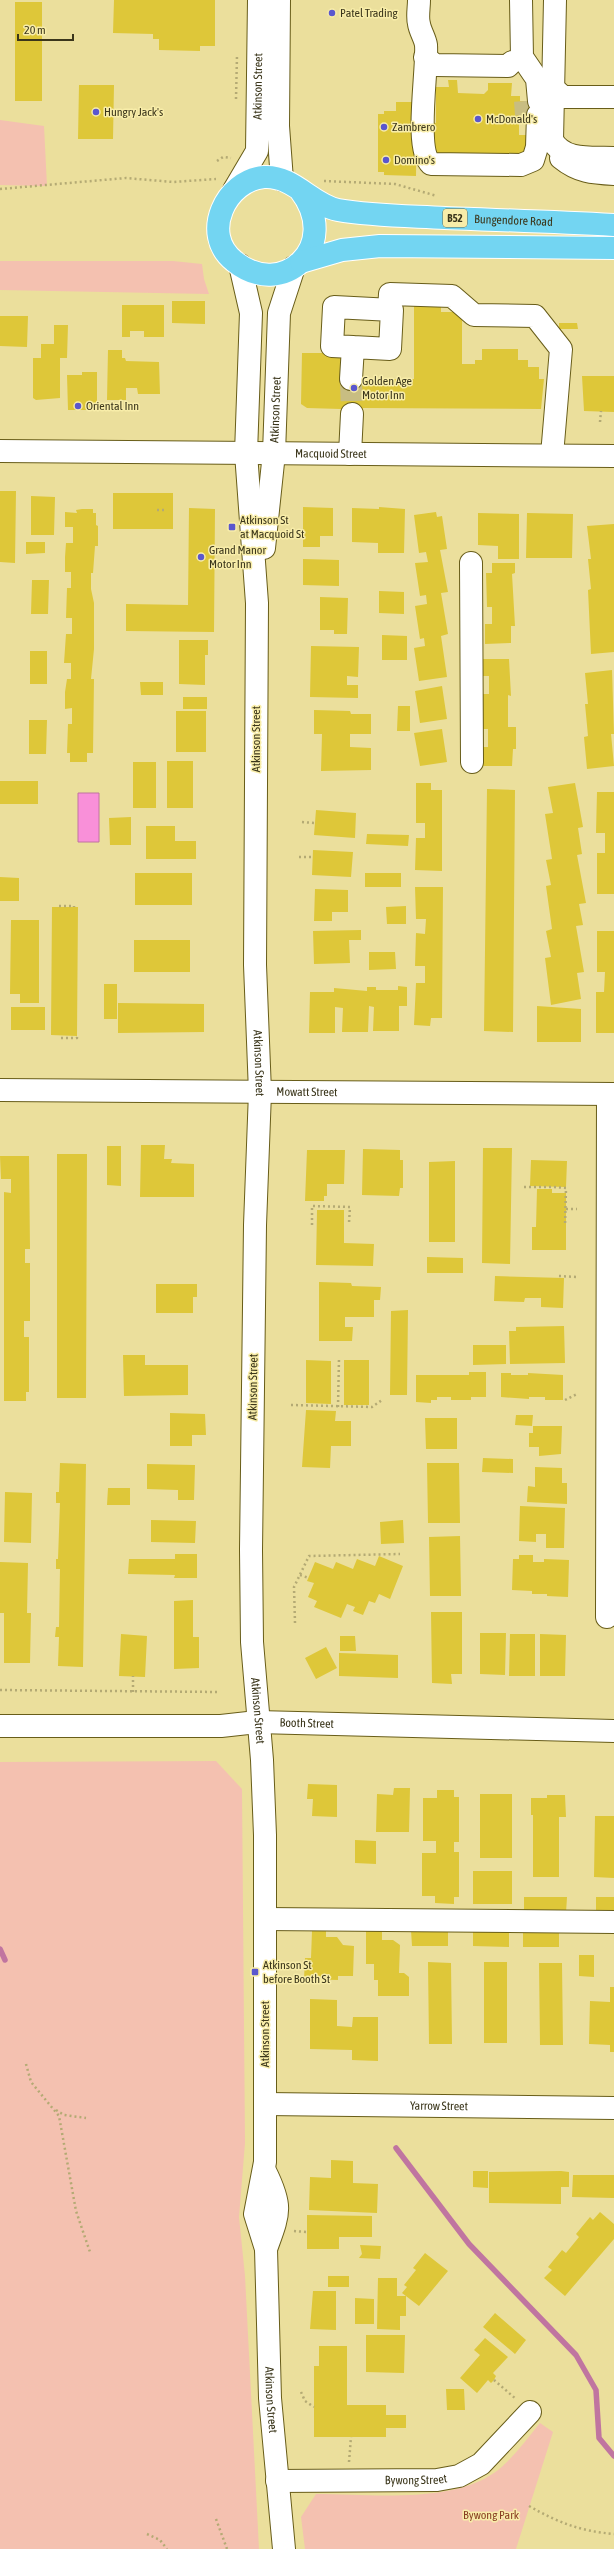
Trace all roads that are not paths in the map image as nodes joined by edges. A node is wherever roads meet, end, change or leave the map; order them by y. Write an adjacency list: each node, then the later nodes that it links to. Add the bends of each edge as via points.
1 (259, 0): 15 (street, Atkinson Street, via 257,151)
2 (279, 0): 14 (street, Atkinson Street, via 278,126)
3 (419, 0): 7 (street, via 418,24 426,43)
4 (511, 0): 8 (street)
5 (521, 0): 10 (street, via 522,57 537,79)
6 (555, 0): 10 (street)
7 (425, 57): 8 (street, via 435,65 508,66); 10 (street, via 423,151 425,159 431,164 521,165 532,160 537,147)
8 (512, 62): 10 (street, via 524,81)
9 (614, 97): 10 (street, via 563,96)
10 (536, 109): 11 (street)
11 (557, 149): 12 (street, via 574,157); 13 (street, via 562,158 573,167 589,173)
12 (614, 158)
13 (614, 174)
14 (300, 183): 15 (highway, B52, via 265,177); 16 (highway, Bungendore Road / B52, via 336,210 379,215); 18 (highway, via 316,220 315,237 308,253)
15 (226, 184): 19 (highway, B52, via 227,198 220,213 218,230 223,247 233,261)
16 (614, 225)
17 (614, 248): 18 (highway, B52, via 380,246 342,250)
18 (298, 264): 19 (highway, B52, via 270,275 253,273); 26 (street, Atkinson Street, via 279,313)
19 (240, 265): 25 (street, Atkinson Street, via 251,313)
20 (389, 310): 21 (street, via 392,310 390,349); 21 (street, via 334,307 332,346); 28 (street, via 390,294 452,296 474,314 535,316 561,349)
21 (353, 347): 22 (street)
22 (351, 379)
23 (352, 414): 27 (street)
24 (0, 451): 25 (street, Macquoid Street)
25 (246, 453): 26 (street, Macquoid Street); 31 (street, Atkinson Street)
26 (274, 453): 27 (street, Macquoid Street); 31 (street, Atkinson Street)
27 (350, 454): 28 (street, Macquoid Street)
28 (552, 456): 29 (street, Macquoid Street)
29 (614, 456)
30 (471, 563): 32 (street)
31 (257, 603): 34 (street, Atkinson Street, via 255,965)
32 (472, 762)
33 (0, 1090): 34 (street, Mowatt Street)
34 (260, 1092): 35 (street, Mowatt Street); 37 (street, Atkinson Street, via 255,1225 252,1484 252,1642)
35 (611, 1094): 36 (street)
36 (607, 1617)
37 (257, 1722): 38 (street, Booth Street, via 215,1726); 39 (street, Booth Street); 40 (street, Atkinson Street, via 262,1760)
38 (0, 1726)
39 (614, 1731)
40 (265, 1919): 41 (street); 42 (street, Atkinson Street)
41 (614, 1922)
42 (265, 2104): 43 (street, Yarrow Street); 45 (street, Atkinson Street, via 265,2171 254,2214 266,2249 270,2398)
43 (614, 2108)
44 (530, 2412): 45 (street, Bywong Street, via 481,2464 459,2476 433,2480)
45 (277, 2481): 46 (street, Atkinson Street)
46 (284, 2549)

